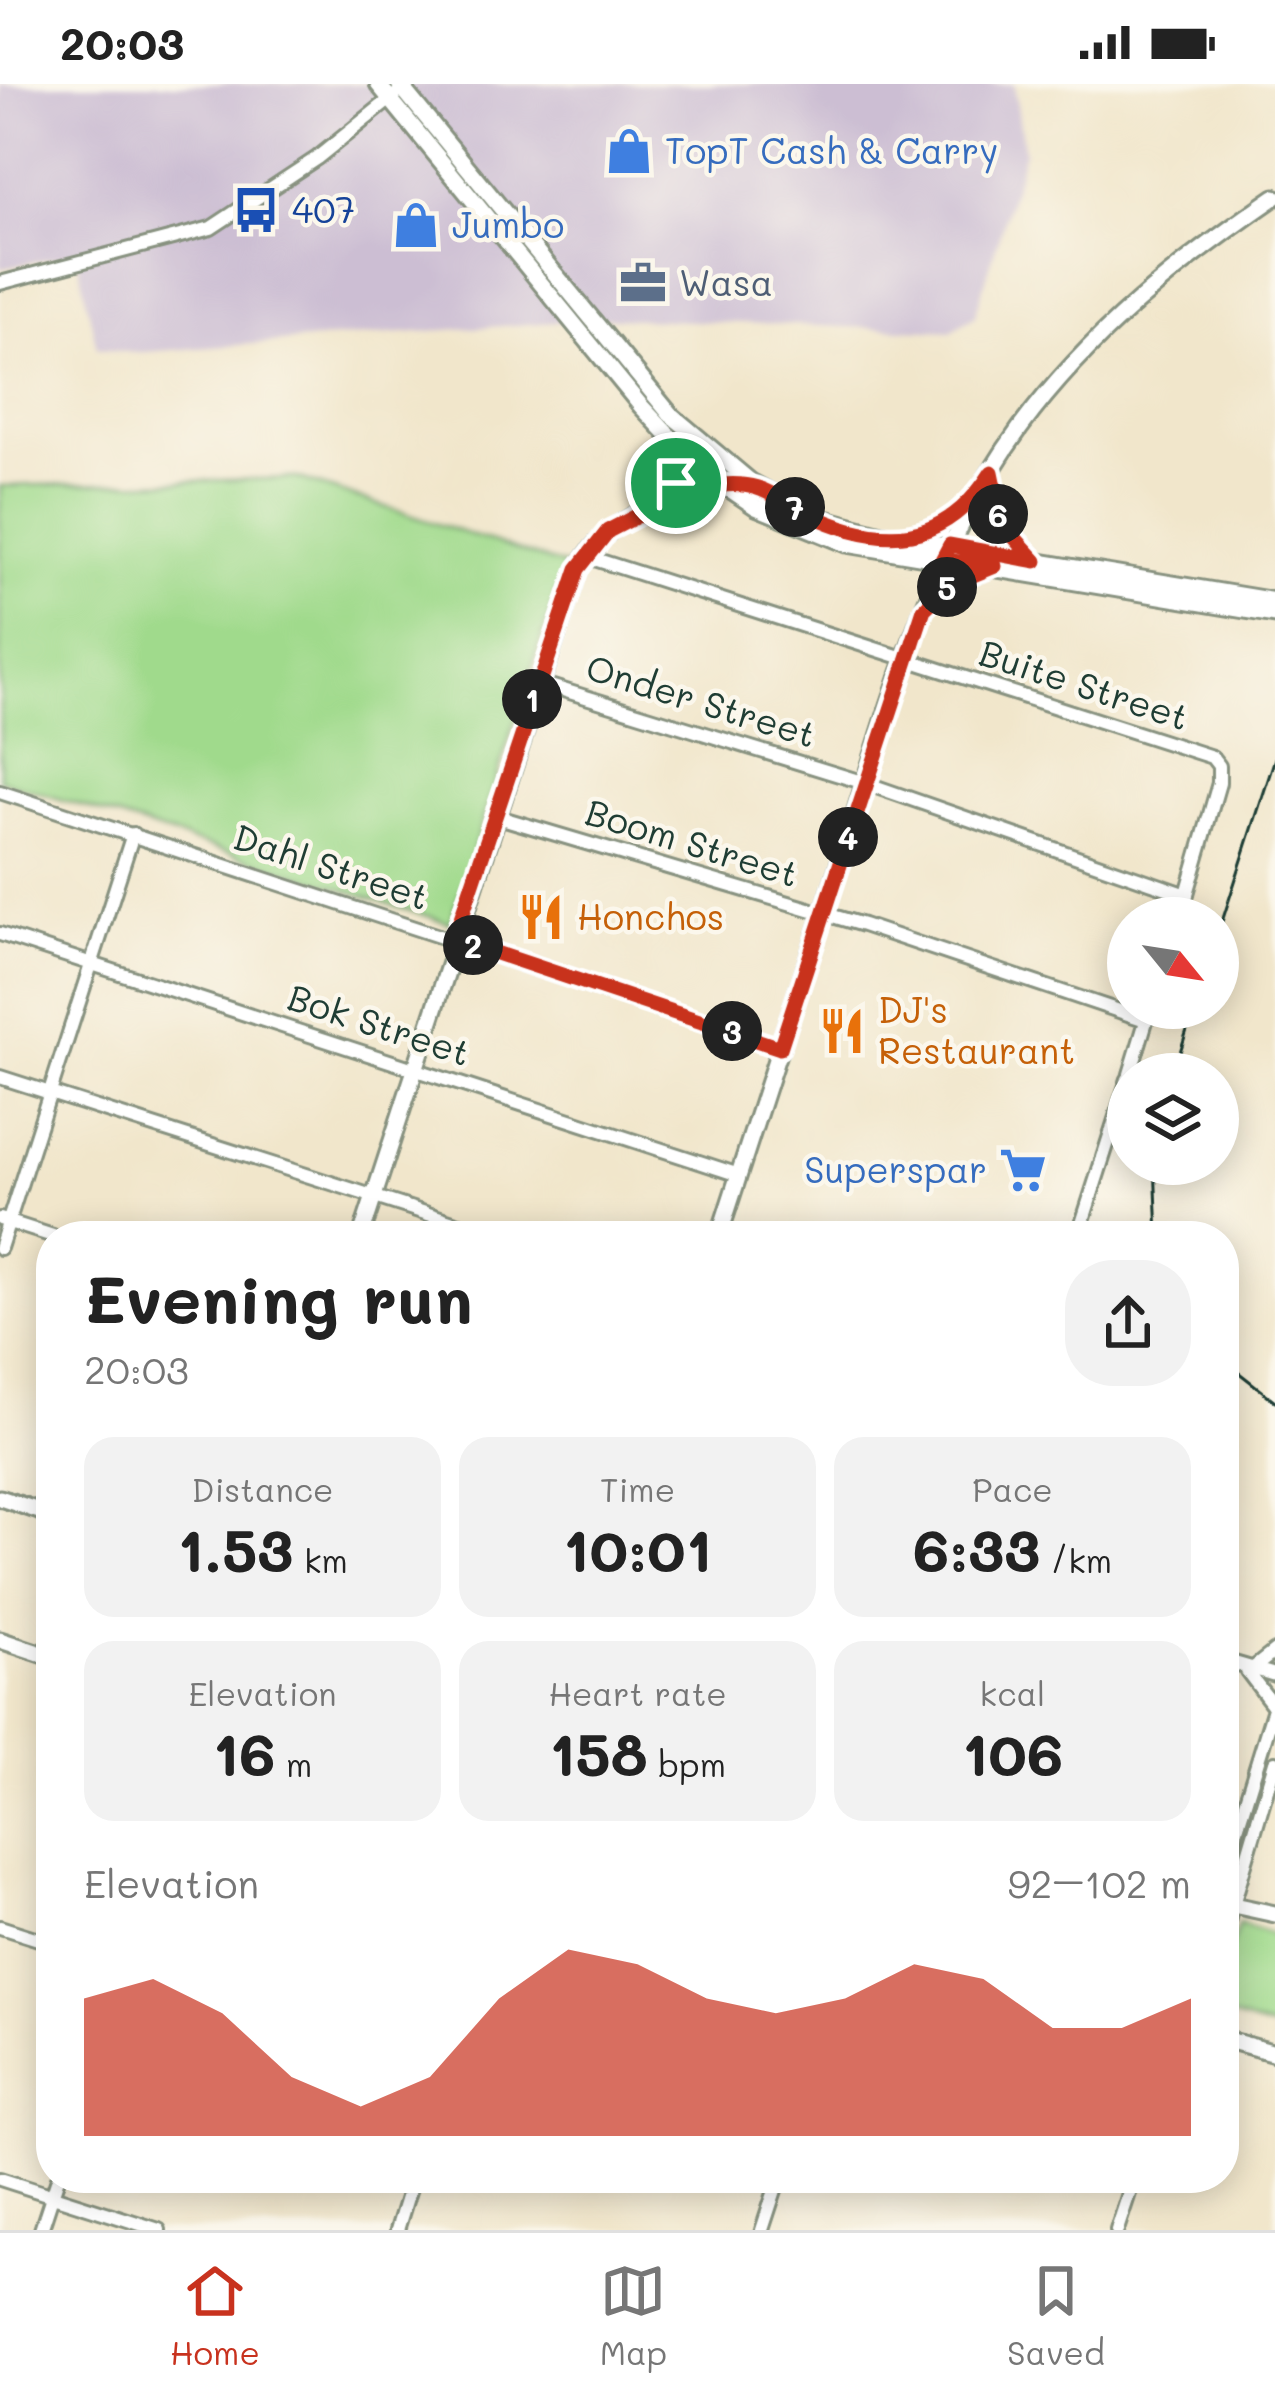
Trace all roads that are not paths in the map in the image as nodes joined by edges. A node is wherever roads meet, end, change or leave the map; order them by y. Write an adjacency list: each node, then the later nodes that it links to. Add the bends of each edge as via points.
1 (378, 84): 2 (main road)
2 (400, 89): 4 (street, via 317,158 211,228); 5 (main road); 5 (main road, via 641,406)
3 (1275, 196): 6 (main road, via 1126,308)
4 (0, 283)
5 (681, 438): 7 (main road); 8 (main road); 9 (main road, via 680,475)
6 (993, 470): 10 (main road); 14 (main road, via 1003,525)
7 (752, 482): 8 (main road); 11 (main road, via 814,516)
8 (722, 485): 9 (main road); 12 (main road, via 801,530)
9 (662, 503): 13 (main road, via 608,531)
10 (970, 506): 11 (main road, via 936,529); 12 (main road)
11 (896, 538): 12 (main road)
12 (946, 553): 14 (main road); 15 (main road); 17 (main road)
13 (585, 556): 19 (street, Buite Street); 20 (main road)
14 (1036, 561): 16 (main road)
15 (995, 566): 17 (main road, via 951,584); 18 (main road)
16 (1275, 601)
17 (924, 609): 19 (main road)
18 (1275, 615)
19 (907, 660): 21 (main road); 25 (street, Buite Street, via 1206,755 1219,766 1216,800)
20 (537, 682): 21 (street, Onder Street); 23 (main road)
21 (865, 783): 25 (street, Onder Street); 26 (main road)
22 (0, 792): 24 (street, Dahl Street)
23 (495, 816): 26 (street, Boom Street); 28 (main road)
24 (133, 834): 28 (street, Dahl Street); 29 (street)
25 (1187, 895)
26 (824, 914): 30 (street, Boom Street); 31 (main road)
27 (0, 934): 29 (street, Bok Street)
28 (454, 939): 31 (street, Dahl Street); 32 (main road)
29 (90, 962): 32 (street, Bok Street); 34 (street)
30 (1107, 1001)
31 (780, 1048): 36 (main road)
32 (414, 1069): 36 (street, Bok Street); 37 (main road)
33 (0, 1077): 34 (street)
34 (48, 1093): 37 (street); 38 (street)
35 (1107, 1146): 42 (street)
36 (739, 1175): 41 (main road)
37 (373, 1196): 39 (main road); 40 (street)
38 (4, 1220): 43 (street); 44 (street)
39 (366, 1221)
40 (450, 1221)
41 (723, 1221)
42 (1083, 1221)
43 (36, 1230)
44 (0, 1248)
45 (0, 1498): 46 (main road)
46 (36, 1511)
47 (0, 1640): 49 (main road)
48 (1275, 1651): 51 (street)
49 (36, 1652)
50 (1239, 1666): 51 (street)
51 (1248, 1669): 52 (street); 53 (street)
52 (1275, 1675)
53 (1275, 1707): 55 (street)
54 (1275, 1762): 56 (street)
55 (1239, 1823)
56 (1239, 1873)
57 (1239, 1906): 58 (main road)
58 (1273, 1914)
59 (0, 1927): 60 (street)
60 (36, 1938)
61 (1239, 2043): 62 (main road)
62 (1275, 2053)
63 (0, 2179): 64 (street)
64 (36, 2191)
65 (43, 2193): 70 (street)
66 (53, 2193): 70 (street)
67 (408, 2193): 73 (street)
68 (774, 2193): 74 (street)
69 (1129, 2193): 75 (street)
70 (52, 2196): 71 (street); 72 (street)
71 (41, 2230)
72 (159, 2230)
73 (397, 2230)
74 (762, 2230)
75 (1117, 2230)

